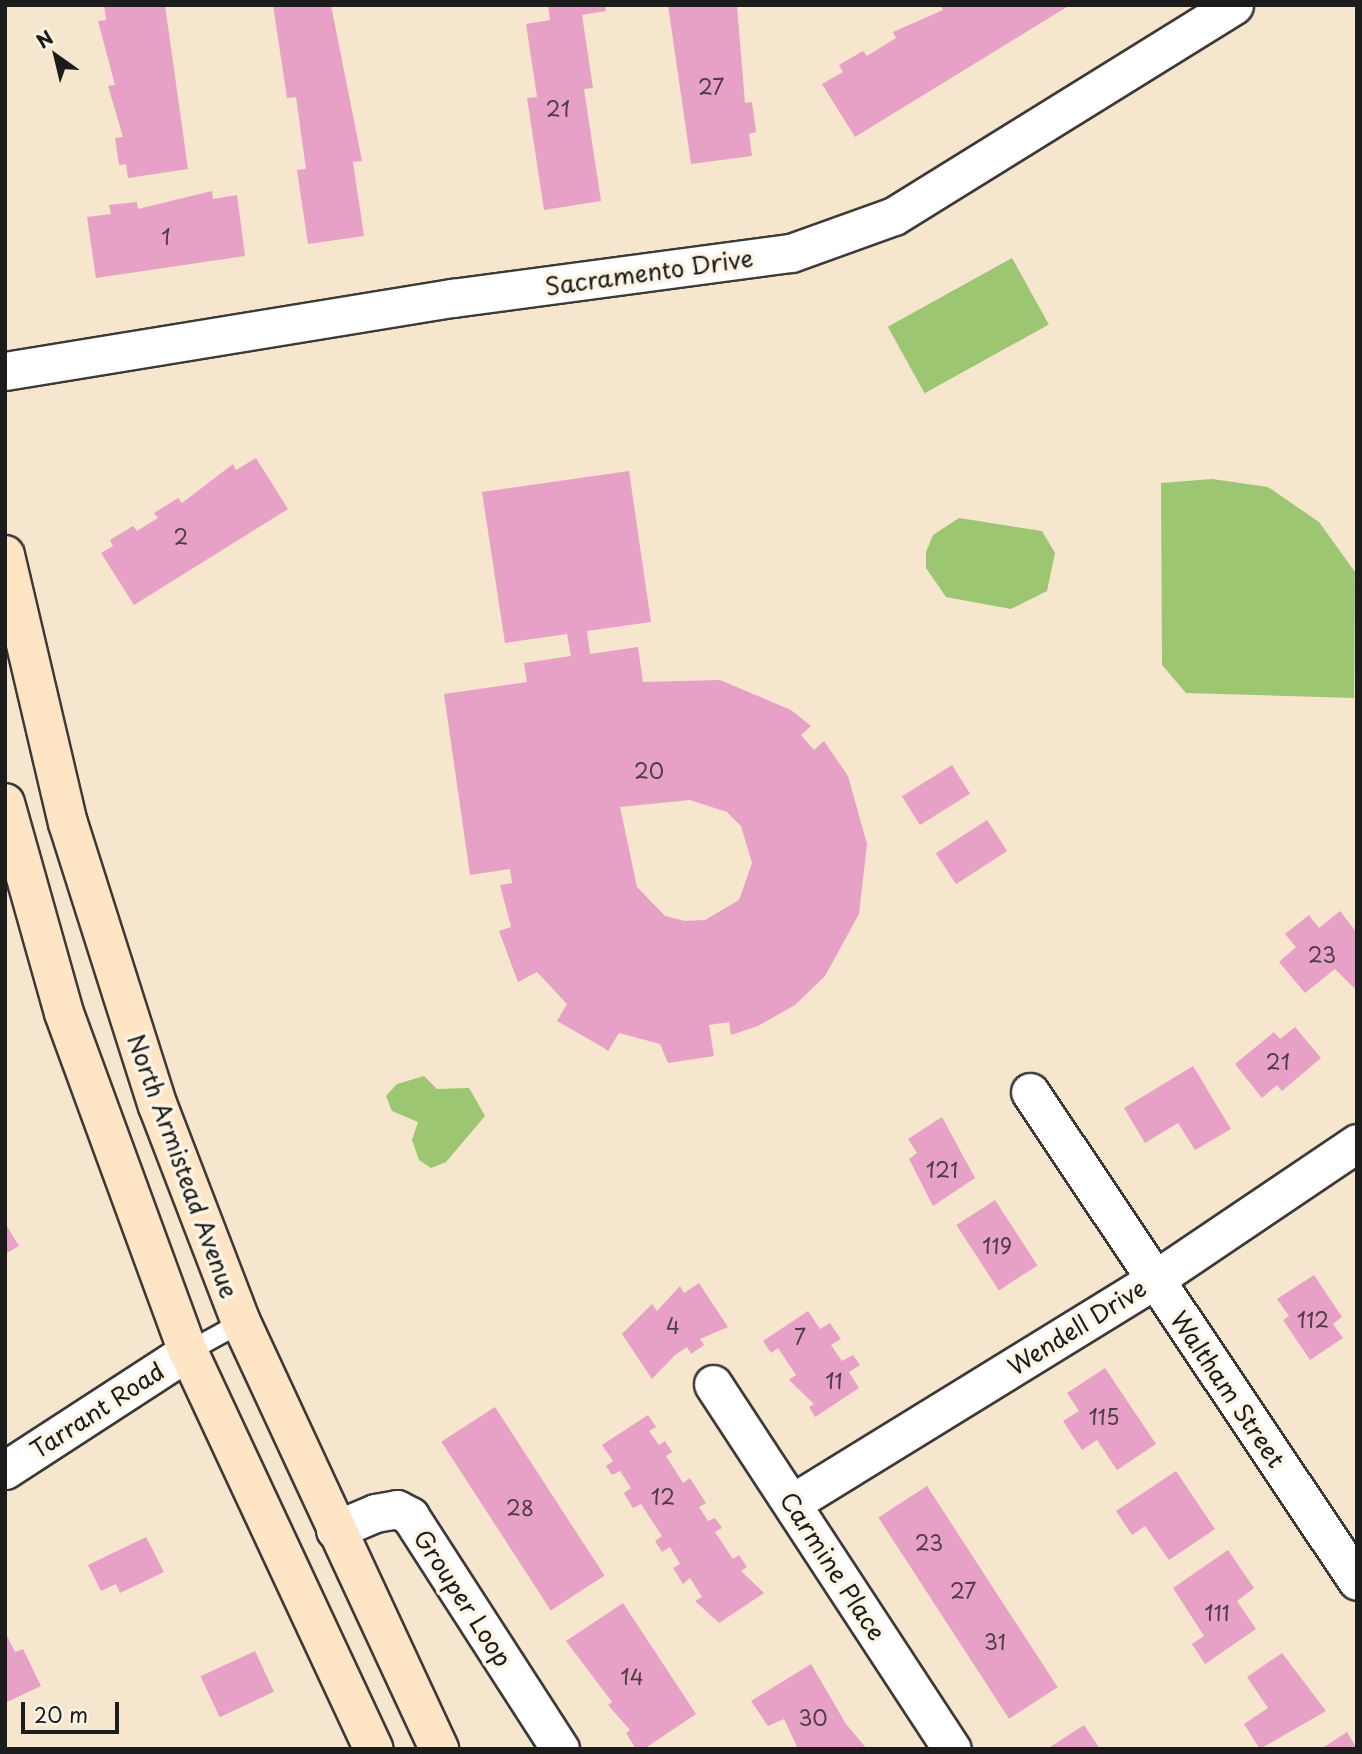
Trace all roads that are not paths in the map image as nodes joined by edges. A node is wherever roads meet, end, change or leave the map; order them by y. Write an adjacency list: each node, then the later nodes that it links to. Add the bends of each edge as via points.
1 (1234, 5): 2 (street, Sacramento Drive, via 894,216 792,253 453,298)
2 (5, 371)
3 (5, 555): 8 (main road, North Armistead Avenue, via 68,823 118,988)
4 (5, 803): 9 (main road, via 68,1025)
5 (1030, 1092): 7 (street, Waltham Street)
6 (1357, 1143): 7 (street, Wendell Drive)
7 (1154, 1280): 12 (street, Wendell Drive); 14 (street, Waltham Street)
8 (241, 1322): 9 (lane); 13 (main road, North Armistead Avenue)
9 (188, 1351): 11 (street, Tarrant Road); 15 (main road)
10 (713, 1384): 12 (street, Carmine Place)
11 (5, 1470)
12 (792, 1503): 18 (street, Carmine Place)
13 (335, 1530): 16 (main road, North Armistead Avenue); 17 (street, Grouper Loop, via 388,1510 411,1516)
14 (1357, 1581)
15 (374, 1749)
16 (439, 1749)
17 (560, 1749)
18 (952, 1749)

